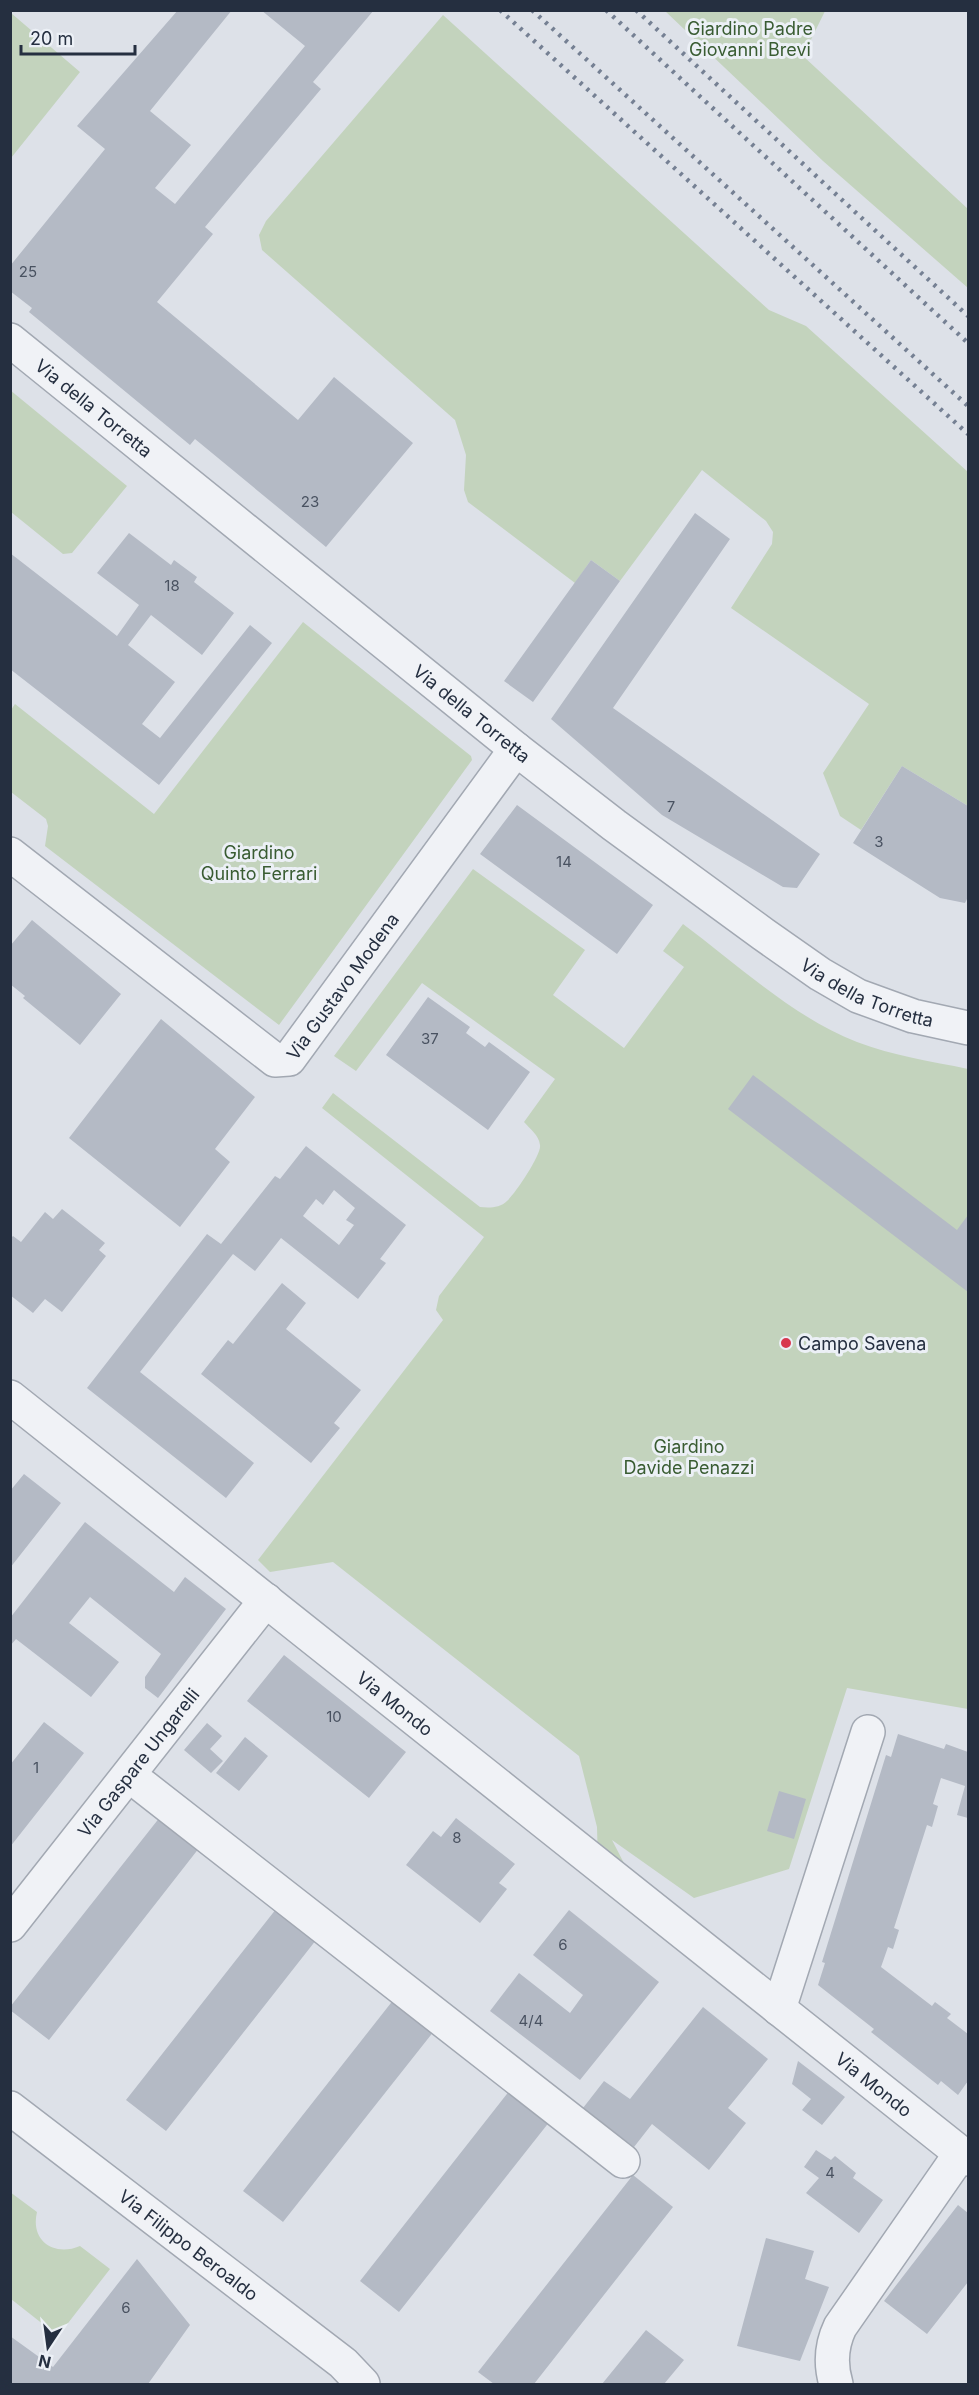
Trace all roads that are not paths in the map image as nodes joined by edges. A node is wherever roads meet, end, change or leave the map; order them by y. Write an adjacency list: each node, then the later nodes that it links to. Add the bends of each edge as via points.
1 (10, 340): 2 (street, Via della Torretta)
2 (516, 749): 3 (street, Via Gustavo Modena, via 289,1059 275,1060); 4 (street, Via della Torretta, via 663,862 820,974 886,1007)
3 (10, 854)
4 (969, 1028)
5 (10, 1397): 6 (street, Via Mondo)
6 (266, 1600): 9 (street, Via Gaspare Ungarelli); 10 (street, Via Mondo)
7 (868, 1732): 10 (street)
8 (143, 1786): 13 (street)
9 (10, 1925)
10 (779, 2009): 12 (street, Via Mondo)
11 (10, 2108): 14 (street, Via Filippo Beroaldo, via 343,2363)
12 (965, 2156): 15 (street, via 840,2327 832,2355)
13 (623, 2162)
14 (363, 2385)
15 (836, 2385)

